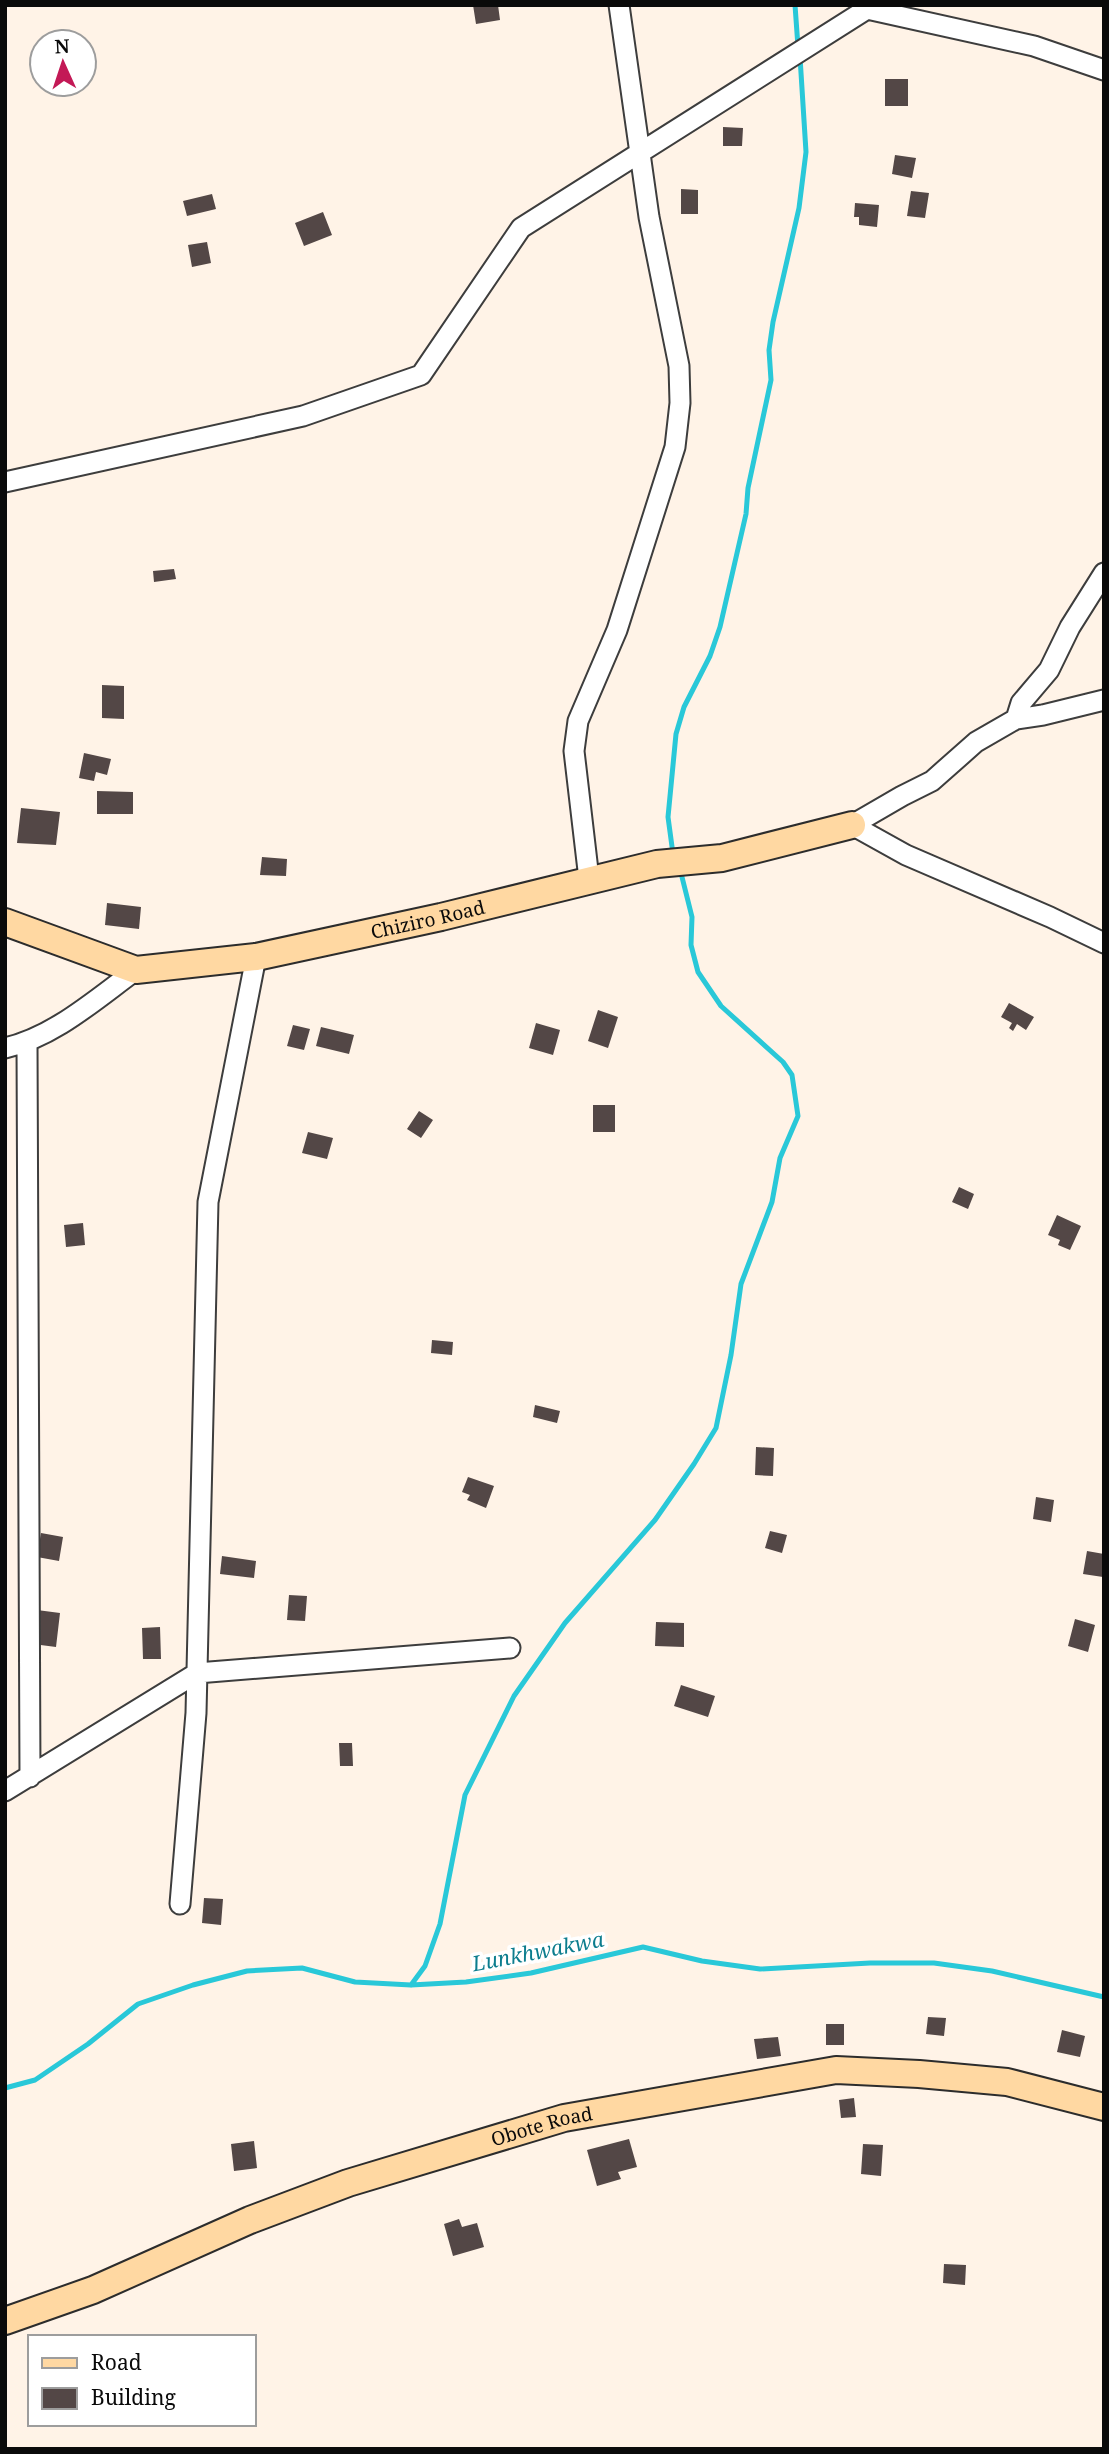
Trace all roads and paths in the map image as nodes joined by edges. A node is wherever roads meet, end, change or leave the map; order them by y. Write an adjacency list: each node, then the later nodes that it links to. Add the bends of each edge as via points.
1 (619, 5): 3 (street)
2 (1104, 70): 3 (street, via 1034,46 867,9)
3 (639, 153): 4 (street, via 521,228 421,375 303,416); 9 (street, via 679,366 680,403 675,447 617,630 578,721 574,751)
4 (5, 482)
5 (1104, 573): 7 (street, via 1049,670 1021,703)
6 (1104, 700): 7 (street)
7 (1016, 719): 8 (street, via 976,742 932,781)
8 (852, 825): 9 (street, Chiziro Road, via 722,858 657,864); 11 (street, via 906,855)
9 (589, 879): 12 (street, Chiziro Road)
10 (5, 922): 13 (street, Chiziro Road)
11 (1104, 943)
12 (256, 957): 13 (street, Chiziro Road); 17 (street, via 208,1202)
13 (136, 970): 14 (street)
14 (27, 1043): 15 (street); 18 (street)
15 (5, 1048)
16 (510, 1648): 17 (street)
17 (197, 1673): 18 (street); 20 (street)
18 (30, 1777): 19 (street)
19 (5, 1791)
20 (180, 1904)
21 (1104, 2107): 22 (street, Obote Road, via 1007,2082 836,2070 564,2118 348,2183 250,2220 93,2290)
22 (5, 2321)

